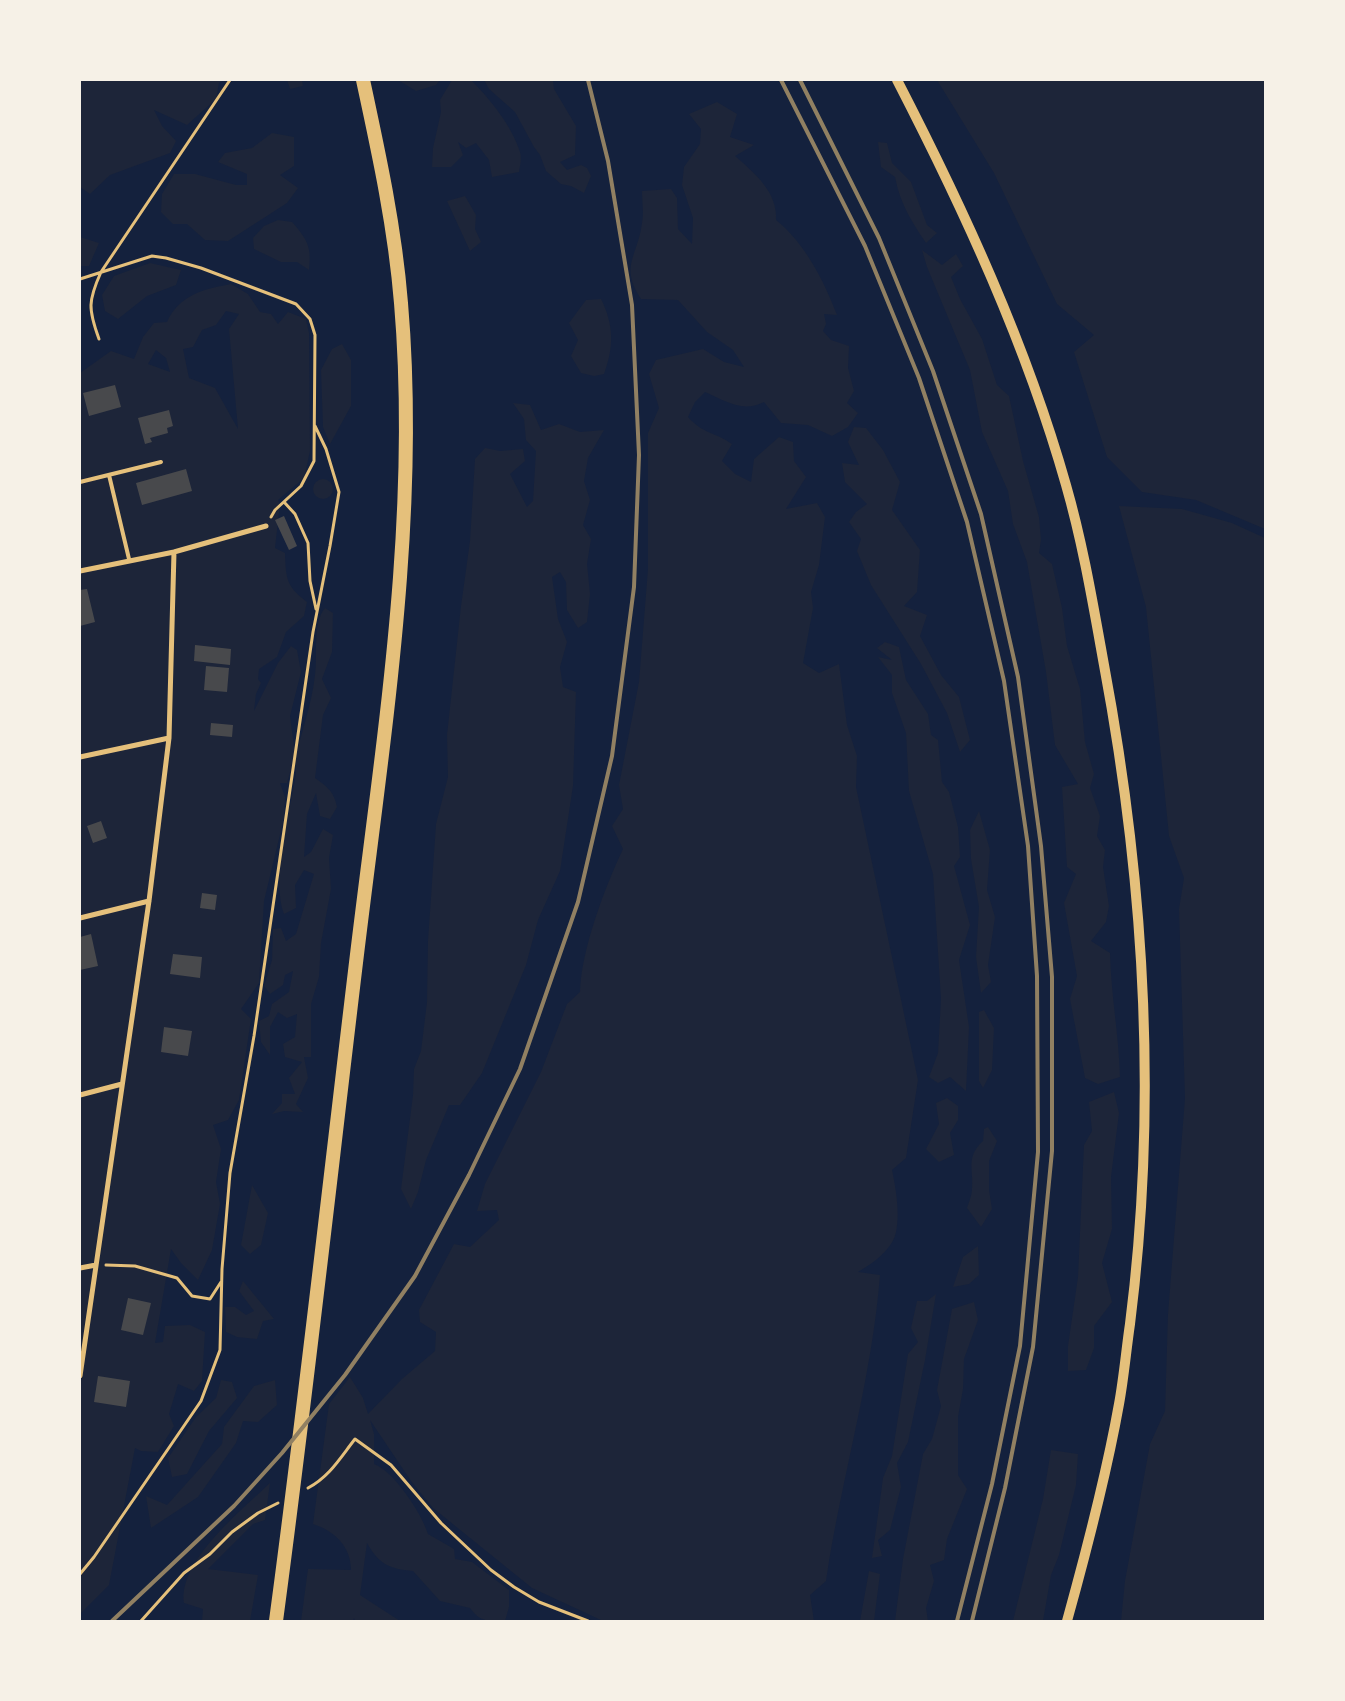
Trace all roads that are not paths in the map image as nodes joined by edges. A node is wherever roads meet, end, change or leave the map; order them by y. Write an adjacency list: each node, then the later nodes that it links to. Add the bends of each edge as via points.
1 (363, 80): 19 (highway, via 391,221 401,303 406,396 405,500 383,732)
2 (897, 80): 20 (main road, via 933,151 1014,332 1066,486 1084,561 1115,726 1137,895 1146,1019 1138,1258 1120,1400 1098,1505)
3 (161, 462): 4 (lane)
4 (109, 475): 5 (lane); 8 (lane)
5 (80, 482)
6 (266, 526): 7 (street)
7 (174, 552): 8 (street); 10 (street)
8 (129, 559): 9 (street)
9 (80, 571)
10 (169, 738): 11 (street); 12 (street)
11 (80, 758)
12 (149, 901): 13 (street); 14 (street)
13 (80, 918)
14 (122, 1084): 15 (street); 16 (street)
15 (80, 1095)
16 (96, 1264): 17 (street); 18 (street)
17 (80, 1268)
18 (80, 1376)
19 (276, 1621)
20 (1067, 1621)

